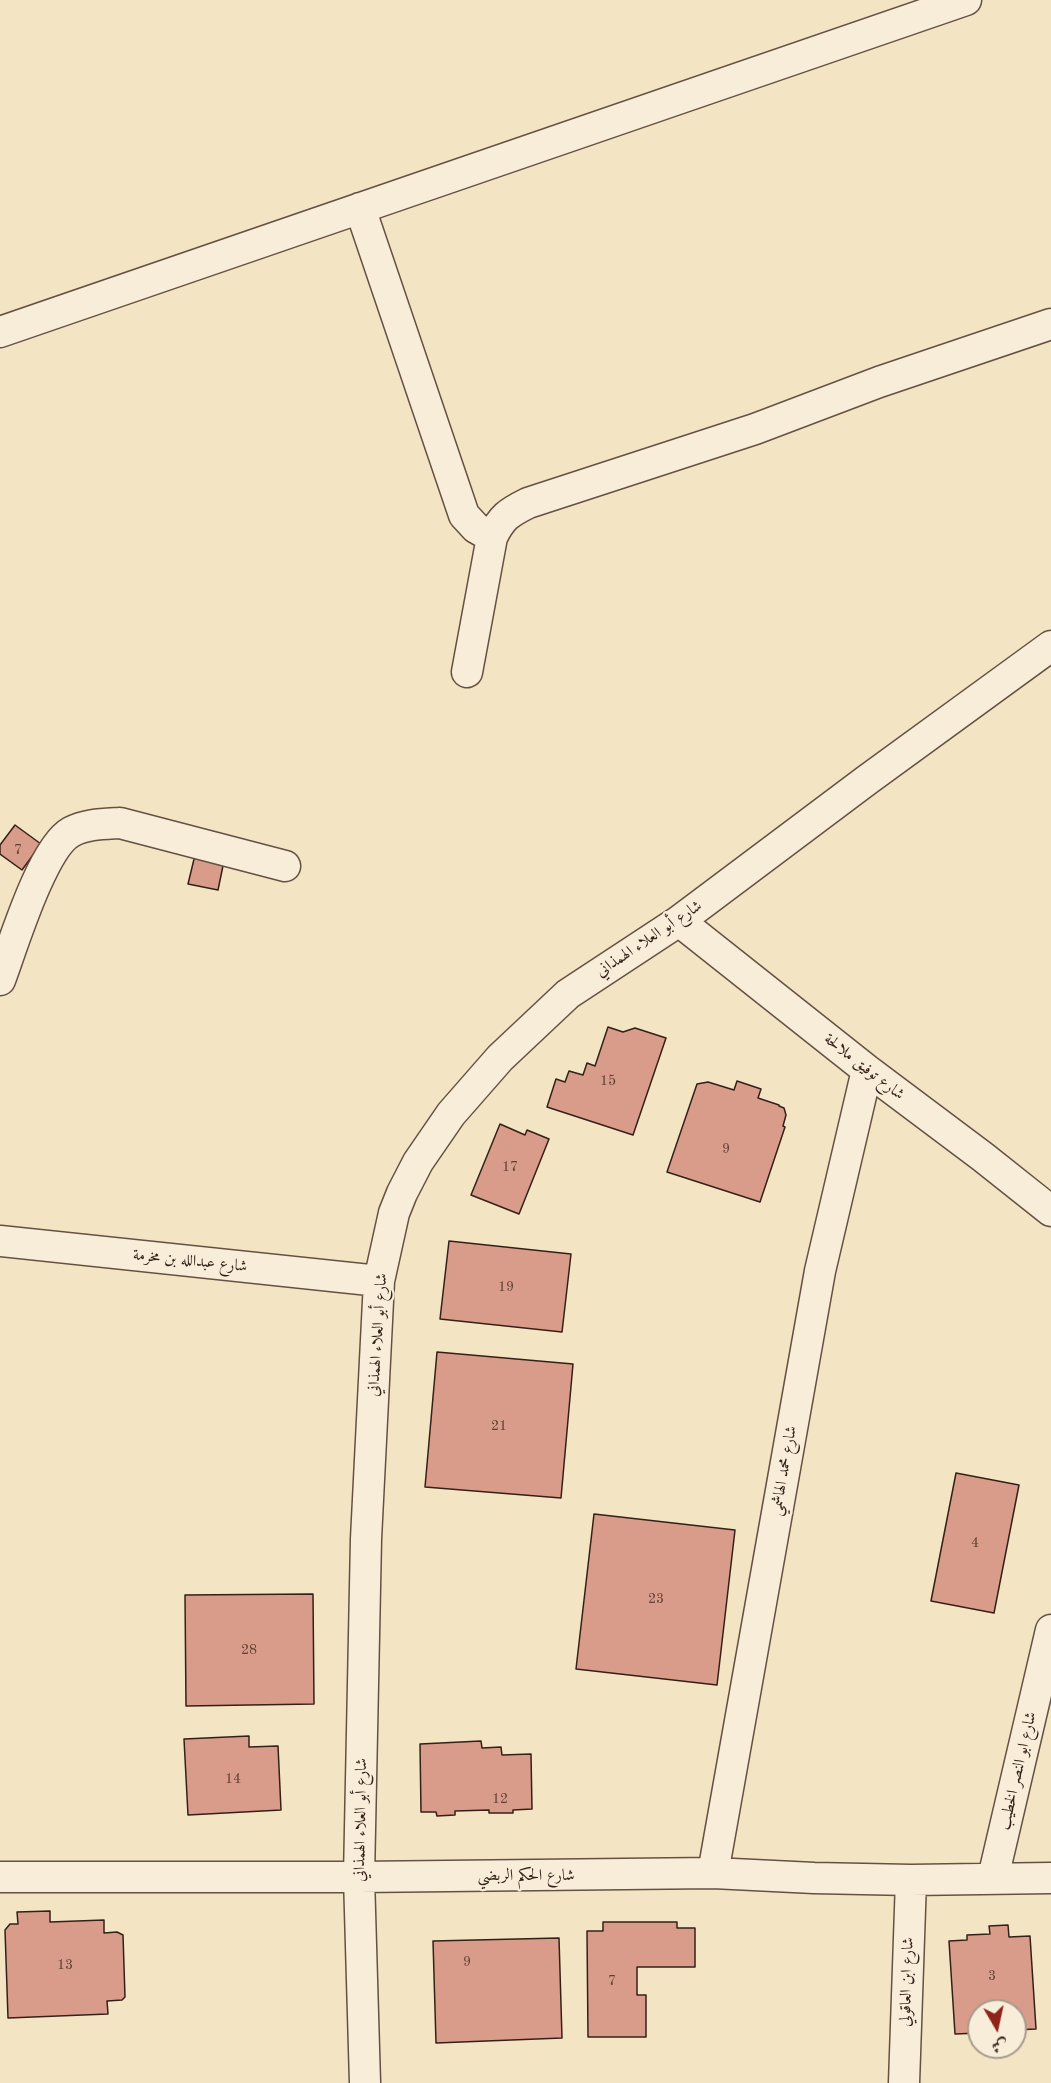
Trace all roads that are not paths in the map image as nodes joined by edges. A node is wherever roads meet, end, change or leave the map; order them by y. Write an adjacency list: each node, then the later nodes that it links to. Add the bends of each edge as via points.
1 (966, 0): 2 (street)
2 (360, 208): 4 (street); 5 (street, via 464,514 476,528)
3 (1051, 324): 5 (street, via 755,429 528,503 507,514)
4 (0, 332)
5 (492, 537): 7 (street)
6 (1051, 646): 9 (street, شارع أبو العلاء الهمذاني)
7 (468, 672)
8 (285, 866): 10 (street, via 120,823 70,832 57,844 34,887)
9 (679, 921): 11 (street, شارع توفيق ملالحة); 14 (street, شارع أبو العلاء الهمذاني, via 568,994 500,1058 451,1114 402,1193)
10 (0, 980)
11 (867, 1070): 12 (street, شارع توفيق ملالحة); 16 (street, شارع محمد الهاشمي, via 820,1271)
12 (1051, 1211)
13 (0, 1241): 14 (street, شارع عبدالله بن مخرمة)
14 (379, 1281): 18 (street, شارع أبو العلاء الهمذاني, via 366,1539)
15 (1051, 1630): 19 (street, شارع ابو النصر الخطيب)
16 (713, 1873): 18 (street, شارع الحكم الربضي); 21 (street, شارع الحكم الربضي)
17 (0, 1877): 18 (street, شارع الحكم الربضي)
18 (359, 1877): 22 (street, شارع أبو العلاء الهمذاني)
19 (993, 1878): 20 (street, شارع الحكم الربضي); 21 (street, شارع الحكم الربضي)
20 (1051, 1878)
21 (911, 1880): 23 (street, شارع ابن العاقولي)
22 (365, 2083)
23 (903, 2083)

